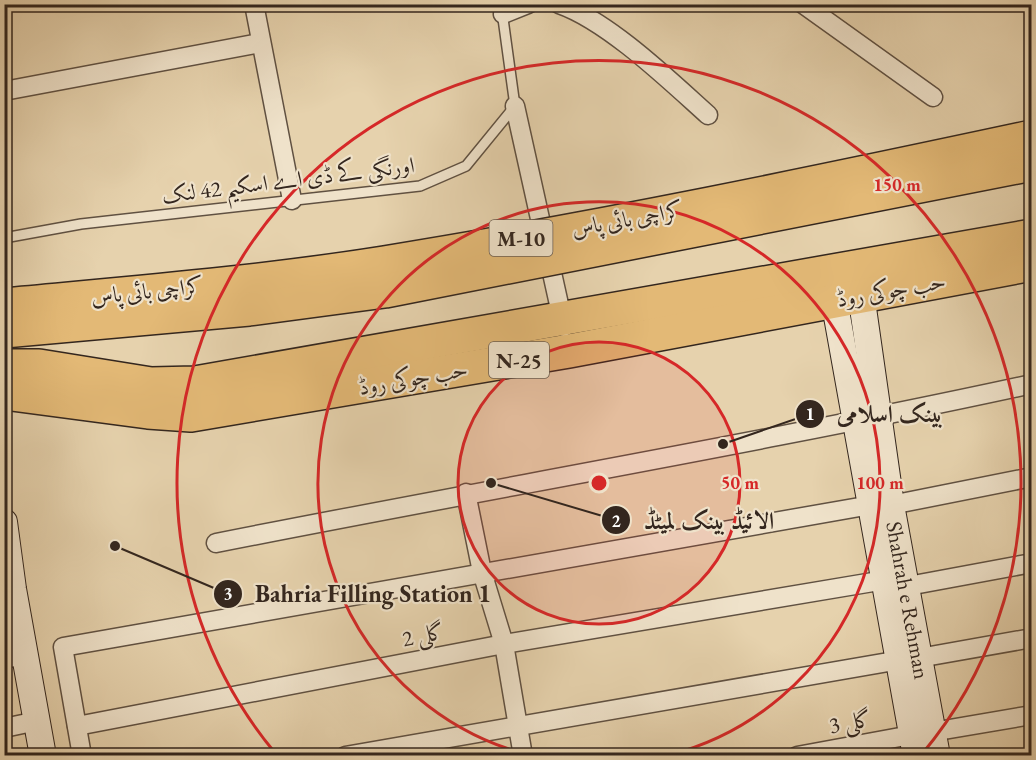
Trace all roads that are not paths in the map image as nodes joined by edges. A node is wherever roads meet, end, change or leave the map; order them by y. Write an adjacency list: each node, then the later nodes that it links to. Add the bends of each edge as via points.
1 (254, 4): 6 (street)
2 (528, 4): 5 (street)
3 (559, 4): 10 (street, via 575,10 651,63)
4 (812, 7): 8 (street)
5 (502, 9): 9 (lane)
6 (260, 43): 7 (street); 13 (street)
7 (4, 91)
8 (933, 97)
9 (515, 106): 13 (lane, اورنگی کے ڈی اے اسکیم 42 لنک, via 466,166 420,186); 19 (street)
10 (708, 115)
11 (1032, 137): 18 (highway, کراچی بائی پاس / M-10, bridge, via 676,210 384,262 250,281)
12 (1032, 164): 20 (highway, کراچی بائی پاس / M-10, bridge, via 385,291 249,309)
13 (292, 200): 15 (lane, اورنگی کے ڈی اے اسکیم 42 لنک, via 81,224)
14 (1032, 236): 17 (highway)
15 (4, 238)
16 (1032, 264): 17 (highway, حب چوکی روڈ / N-25)
17 (845, 284): 19 (highway); 21 (highway, حب چوکی روڈ / N-25); 25 (main road, Shahrah e Rehman); 26 (main road, Shahrah e Rehman)
18 (4, 305)
19 (562, 319): 21 (street); 22 (highway, via 195,383 151,384 39,366)
20 (4, 332)
21 (569, 351): 24 (highway, حب چوکی روڈ / N-25, via 191,415)
22 (4, 366)
23 (1032, 384): 25 (street)
24 (4, 393)
25 (880, 417): 26 (street); 29 (main road, Shahrah e Rehman)
26 (855, 422): 28 (street); 29 (main road, Shahrah e Rehman)
27 (1032, 477): 29 (street)
28 (466, 493): 31 (street); 33 (street)
29 (881, 505): 33 (street); 34 (main road, Shahrah e Rehman)
30 (4, 522): 35 (main road)
31 (216, 543)
32 (1032, 563): 34 (street, گلی 2)
33 (482, 572): 37 (street); 43 (street, via 63,647)
34 (897, 583): 37 (street, گلی 2); 39 (main road, Shahrah e Rehman)
35 (9, 589): 38 (main road)
36 (1032, 638): 39 (street)
37 (504, 644): 42 (street); 43 (street, گلی 2)
38 (15, 657): 41 (main road)
39 (910, 659): 42 (street); 45 (main road, Shahrah e Rehman)
40 (1032, 715): 45 (street, گلی 3)
41 (37, 722): 44 (street); 46 (main road)
42 (517, 724): 48 (street); 49 (street)
43 (77, 726): 47 (street)
44 (4, 728)
45 (924, 744): 50 (street, گلی 3)
46 (43, 756)
47 (82, 756)
48 (345, 756)
49 (523, 756)
50 (797, 756)

